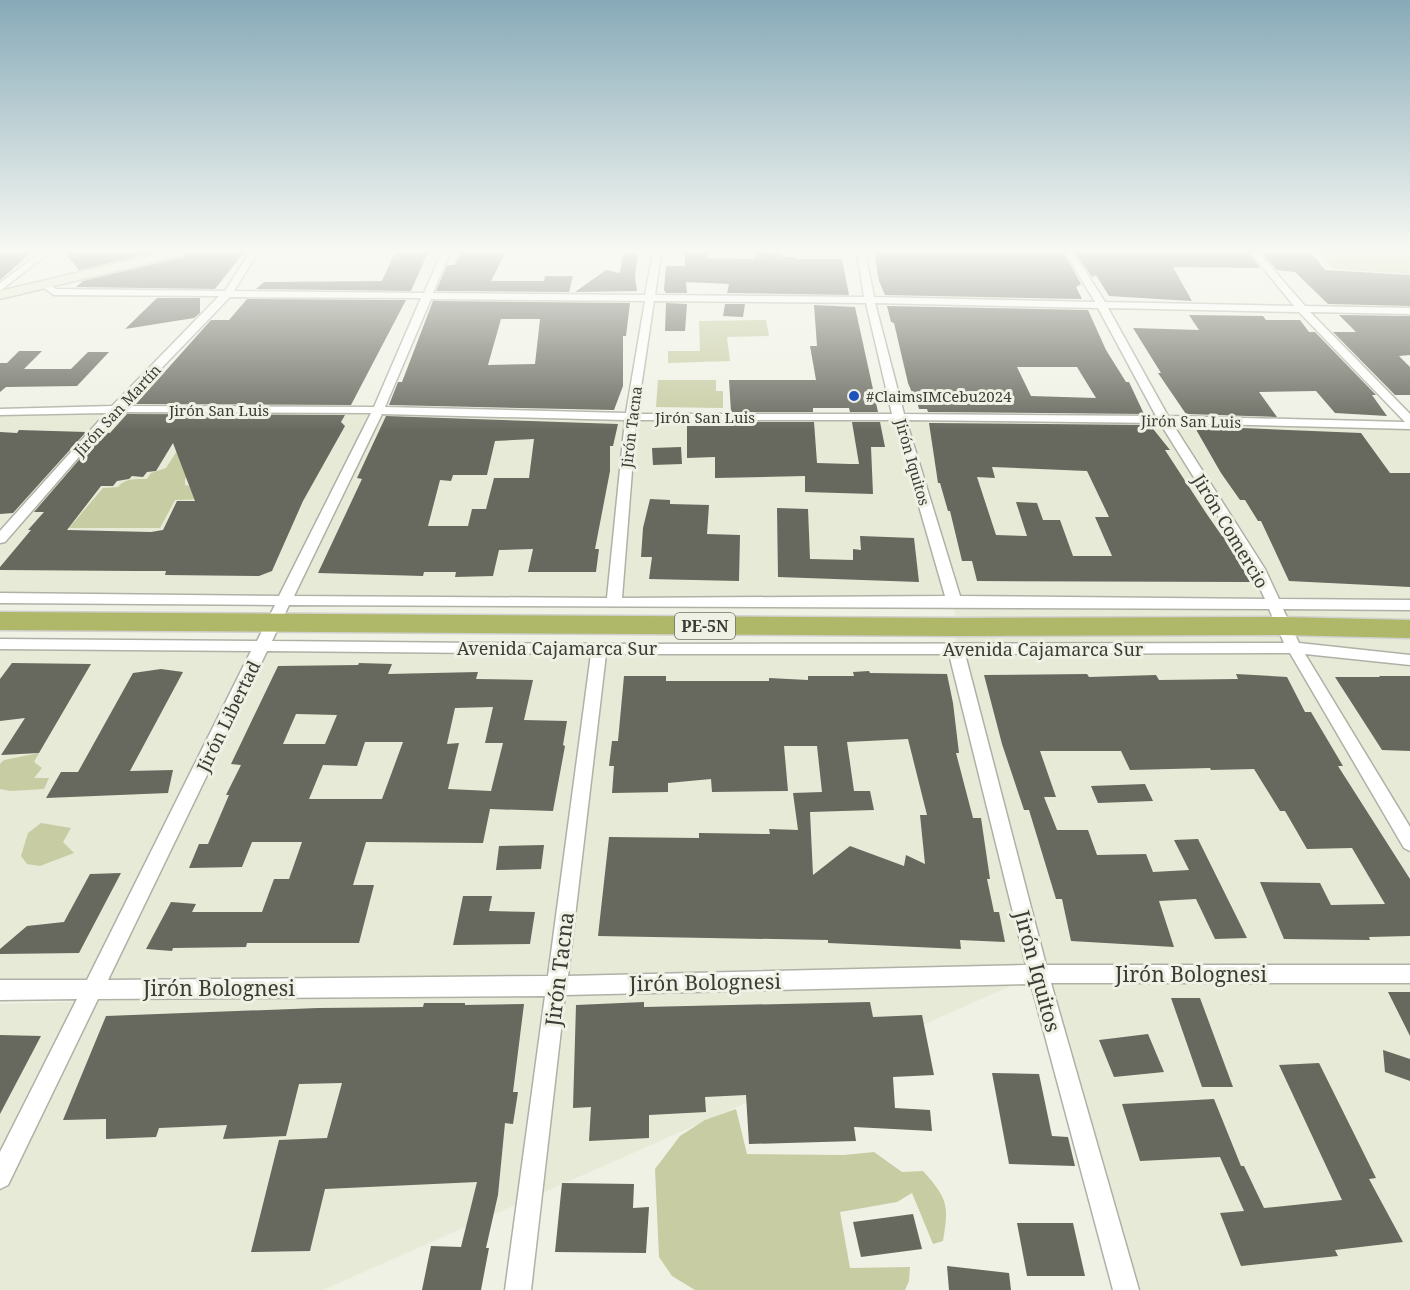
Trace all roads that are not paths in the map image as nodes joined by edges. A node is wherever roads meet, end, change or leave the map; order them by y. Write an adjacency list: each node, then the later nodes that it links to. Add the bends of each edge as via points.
1 (209, 312): 7 (street, Jirón San Martín)
2 (420, 312): 8 (street, Jirón Libertad)
3 (648, 312): 11 (street, Jirón Tacna)
4 (872, 312): 10 (street, Jirón Iquitos)
5 (1105, 312): 12 (street, Jirón Comercio)
6 (1306, 312): 13 (street)
7 (115, 409): 8 (street, Jirón San Luis); 9 (street, Jirón San Luis); 15 (street, Jirón San Martín)
8 (378, 410): 11 (street, Jirón San Luis); 17 (street, Jirón Libertad)
9 (0, 412)
10 (900, 416): 11 (street, Jirón San Luis); 12 (street, Jirón San Luis); 18 (street, Jirón Iquitos)
11 (631, 417): 19 (street, Jirón Tacna)
12 (1164, 420): 14 (street, Jirón San Luis); 22 (street, Jirón Comercio, via 1258,569)
13 (1410, 421)
14 (1410, 426)
15 (0, 539)
16 (0, 598): 17 (street)
17 (284, 599): 19 (street); 24 (street, Jirón Libertad)
18 (954, 601): 19 (street); 22 (street)
19 (614, 603)
20 (1410, 605): 22 (street)
21 (0, 621): 24 (highway, PE-5N)
22 (1283, 626): 23 (highway, PE-5N); 24 (highway, PE-5N); 27 (street, Avenida Cajamarca Sur); 28 (street); 29 (street, Jirón Comercio)
23 (1410, 629)
24 (268, 635): 25 (street, Avenida Cajamarca Sur); 26 (street, Avenida Cajamarca Sur); 33 (street, Jirón Libertad)
25 (0, 644)
26 (599, 649): 27 (street, Avenida Cajamarca Sur); 32 (street, Jirón Tacna)
27 (956, 650): 30 (street, Jirón Iquitos)
28 (1410, 660)
29 (1410, 843)
30 (1038, 974): 31 (street, Jirón Bolognesi); 32 (street, Jirón Bolognesi); 37 (street, Jirón Iquitos)
31 (1410, 974)
32 (557, 986): 33 (street, Jirón Bolognesi); 36 (street, Jirón Tacna)
33 (93, 989): 34 (street, Jirón Bolognesi); 35 (street, Jirón Libertad)
34 (0, 990)
35 (0, 1177)
36 (518, 1290)
37 (1126, 1290)

